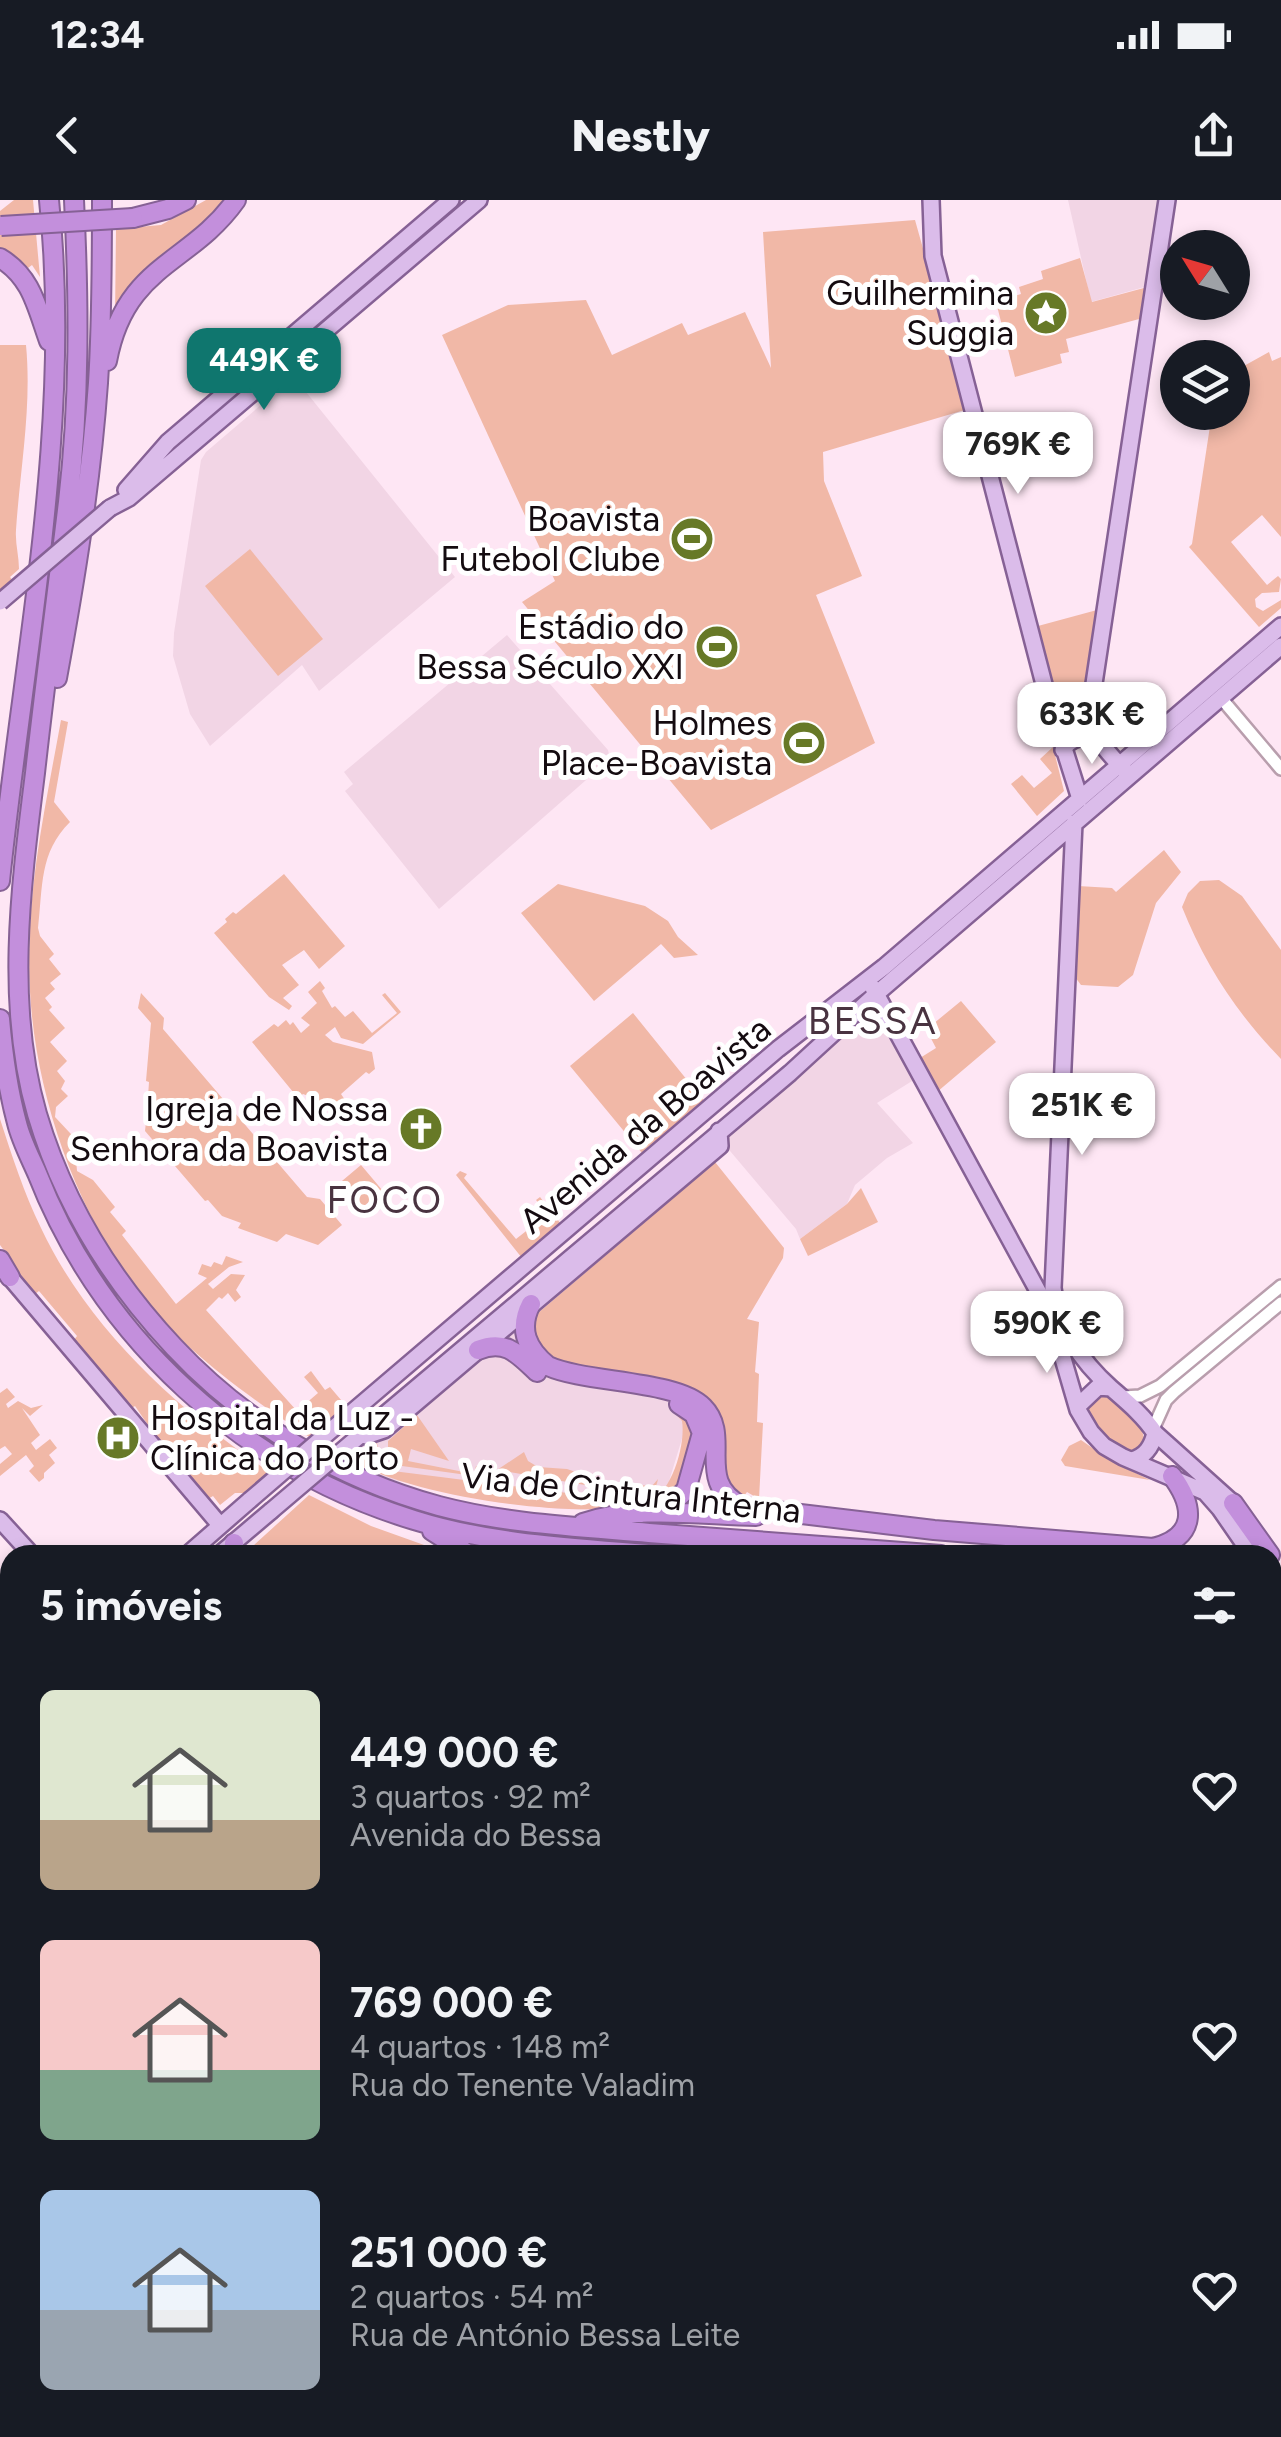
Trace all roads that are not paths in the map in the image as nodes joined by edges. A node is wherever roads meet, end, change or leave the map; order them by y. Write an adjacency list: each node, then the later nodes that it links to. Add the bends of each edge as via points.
1 (49, 200): 12 (highway)
2 (74, 200): 19 (highway, Via de Cintura Interna, via 78,406)
3 (102, 200): 13 (highway)
4 (186, 200): 10 (highway, bridge, via 133,218)
5 (236, 200): 13 (highway, via 136,293)
6 (452, 200): 14 (main road, via 168,442)
7 (480, 200): 14 (main road)
8 (931, 200): 22 (main road, via 934,256)
9 (1167, 200): 21 (main road, via 1090,710)
10 (1, 226)
11 (0, 258): 12 (highway, via 33,290)
12 (54, 358): 28 (highway, via 45,519)
13 (98, 384): 19 (highway, via 74,585 56,683)
14 (110, 508): 15 (main road, bridge)
15 (0, 602)
16 (1281, 626): 18 (main road, Avenida da Boavista)
17 (1281, 646): 20 (main road, Avenida da Boavista)
18 (1221, 678): 20 (main road); 24 (main road, Avenida da Boavista)
19 (43, 698): 59 (highway, Via de Cintura Interna, via 21,885 19,999 37,1114 82,1222 109,1267 192,1368 305,1450 437,1506)
20 (1221, 698): 24 (main road, Avenida da Boavista); 25 (street)
21 (1094, 733): 22 (main road); 23 (main road); 24 (main road)
22 (1058, 734): 23 (main road)
23 (1063, 750): 26 (main road)
24 (1127, 769): 26 (main road, Avenida da Boavista); 27 (main road, Avenida da Boavista)
25 (1281, 769)
26 (1080, 799): 27 (main road); 29 (main road, Avenida da Boavista)
27 (1073, 827): 30 (main road, Avenida da Boavista); 38 (main road)
28 (0, 881)
29 (869, 978): 30 (main road); 31 (main road); 35 (main road, Avenida da Boavista)
30 (892, 981): 31 (main road, Avenida da Boavista)
31 (876, 996): 36 (main road, Avenida da Boavista); 39 (main road)
32 (0, 1019): 34 (highway, Via de Cintura Interna)
33 (0, 1082): 34 (highway)
34 (17, 1125): 57 (highway, Via de Cintura Interna, via 90,1276 188,1393 292,1468)
35 (583, 1216): 36 (main road); 58 (main road, Avenida da Boavista, bridge)
36 (594, 1245): 41 (main road); 48 (main road, Avenida da Boavista)
37 (4, 1268): 58 (main road)
38 (1054, 1268): 39 (main road, via 1042,1277); 45 (main road, via 1061,1326)
39 (1029, 1274): 47 (main road, via 1056,1331)
40 (1281, 1286): 43 (street)
41 (531, 1304): 44 (main road); 55 (highway, via 526,1334 543,1363 694,1399 712,1419 714,1472 723,1492 743,1507)
42 (1281, 1304): 43 (street)
43 (1237, 1331): 45 (street, via 1160,1386 1140,1396); 49 (street, via 1166,1400)
44 (478, 1350): 46 (main road); 54 (highway, via 502,1345 552,1380 669,1401 694,1414 702,1440 686,1490 669,1506)
45 (1117, 1392): 47 (main road, via 1098,1387); 49 (main road)
46 (419, 1400): 48 (main road); 50 (main road, via 384,1430)
47 (1078, 1406): 51 (main road, via 1104,1446)
48 (391, 1409): 50 (main road, Avenida da Boavista)
49 (1154, 1431): 51 (main road, via 1151,1446); 53 (main road)
50 (357, 1438): 62 (main road, Avenida da Boavista, bridge)
51 (1132, 1460): 52 (main road)
52 (1172, 1476): 67 (highway, via 1187,1500 1188,1522 1178,1538); 68 (main road, via 1204,1492)
53 (1233, 1503): 69 (main road); 70 (highway)
54 (640, 1514): 55 (highway); 59 (highway)
55 (783, 1514): 66 (highway)
56 (0, 1520): 60 (main road)
57 (414, 1520): 63 (highway); 64 (highway, Via de Cintura Interna)
58 (220, 1525): 61 (main road, Avenida da Boavista)
59 (573, 1527): 65 (highway, Via de Cintura Interna)
60 (23, 1545)
61 (198, 1545)
62 (235, 1545)
63 (454, 1545)
64 (552, 1545)
65 (810, 1545)
66 (1121, 1545)
67 (1161, 1545)
68 (1244, 1545)
69 (1246, 1545)
70 (1263, 1545)

